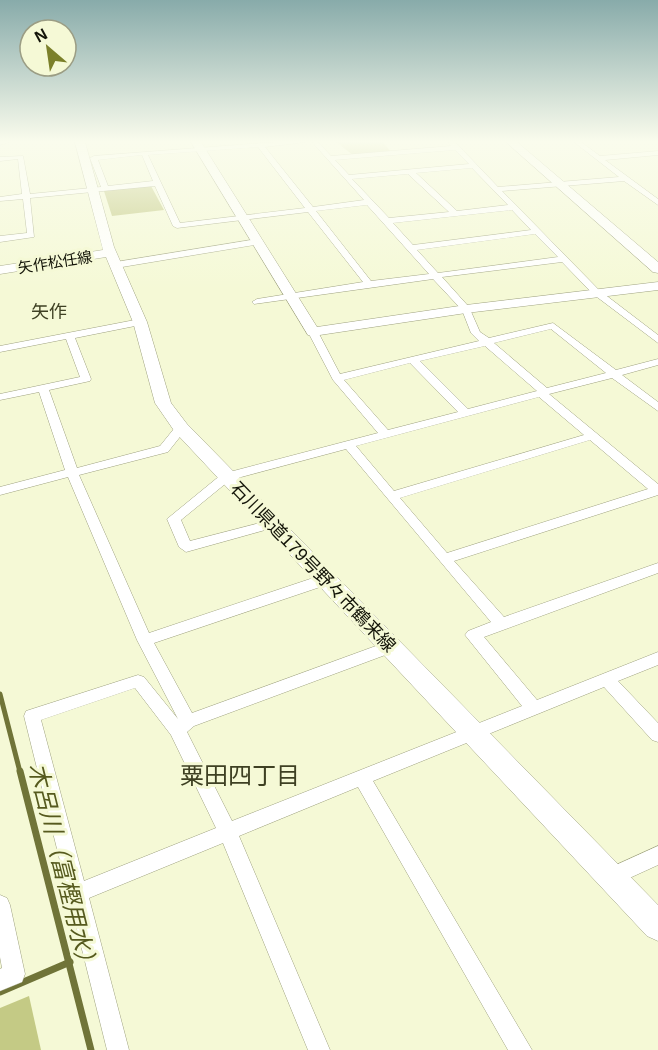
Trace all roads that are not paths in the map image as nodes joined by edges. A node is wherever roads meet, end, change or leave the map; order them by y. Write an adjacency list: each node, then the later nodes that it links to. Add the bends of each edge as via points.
1 (26, 191): 12 (street)
2 (78, 191): 12 (street)
3 (98, 191): 25 (street, 石川県道179号野々市鶴来線)
4 (162, 191): 19 (street, via 177,226)
5 (226, 191): 19 (street)
6 (297, 191): 17 (street)
7 (360, 191): 14 (street)
8 (431, 191): 18 (street)
9 (498, 191): 16 (street)
10 (569, 191): 27 (street)
11 (642, 191): 15 (street)
12 (27, 196): 13 (street); 22 (street, via 31,236)
13 (0, 199)
14 (370, 202): 17 (street); 20 (street)
15 (658, 203)
16 (513, 207): 18 (street); 21 (street)
17 (312, 209): 19 (street); 30 (street)
18 (456, 214): 20 (street)
19 (243, 218): 23 (street)
20 (387, 221): 24 (street)
21 (539, 231): 24 (street); 26 (street)
22 (0, 239)
23 (257, 242): 25 (street); 33 (street)
24 (411, 248): 29 (street)
25 (113, 259): 28 (street, 矢作松任線); 36 (street, 石川県道179号野々市鶴来線)
26 (566, 259): 29 (street); 32 (street)
27 (658, 268)
28 (0, 270)
29 (436, 276): 30 (street); 35 (street)
30 (369, 284): 33 (street)
31 (658, 286): 32 (street)
32 (596, 292): 35 (street); 39 (street)
33 (292, 297): 34 (street); 37 (street)
34 (257, 302)
35 (466, 309): 37 (street); 40 (street, via 476,333)
36 (140, 322): 38 (street); 51 (street, 石川県道179号野々市鶴来線, via 163,403)
37 (314, 332): 45 (street)
38 (69, 335): 41 (street); 46 (street, via 86,379)
39 (658, 340)
40 (486, 342): 42 (street); 44 (street, via 554,326); 47 (street)
41 (0, 349)
42 (413, 360): 45 (street); 50 (street)
43 (657, 363): 44 (street)
44 (613, 374): 47 (street); 49 (street)
45 (337, 378): 52 (street)
46 (43, 389): 48 (street); 55 (street)
47 (543, 393): 50 (street); 53 (street)
48 (0, 397)
49 (658, 408)
50 (466, 413): 52 (street)
51 (181, 428): 55 (street, via 164,449); 56 (street, 石川県道179号野々市鶴来線)
52 (385, 435): 54 (street)
53 (592, 436): 57 (street); 59 (street)
54 (348, 444): 56 (street); 59 (street)
55 (72, 472): 58 (street); 65 (street)
56 (226, 477): 60 (street, 石川県道179号野々市鶴来線); 60 (street, via 174,519 186,547)
57 (658, 490): 61 (street)
58 (0, 491)
59 (391, 496): 61 (street)
60 (271, 524): 63 (street, 石川県道179号野々市鶴来線)
61 (444, 559): 64 (street)
62 (658, 568): 64 (street)
63 (324, 580): 65 (street); 66 (street, 石川県道179号野々市鶴来線)
64 (501, 624): 69 (street, via 473,635)
65 (145, 640): 70 (street)
66 (390, 647): 70 (street); 71 (street, 石川県道179号野々市鶴来線)
67 (658, 658): 68 (street)
68 (607, 679): 69 (street); 72 (street)
69 (534, 708): 71 (street)
70 (182, 726): 74 (street); 77 (street, via 138,681 32,716)
71 (473, 733): 73 (street); 76 (street, 石川県道179号野々市鶴来線)
72 (658, 735)
73 (362, 778): 74 (street); 83 (street)
74 (228, 832): 77 (street); 82 (street)
75 (658, 855): 76 (street)
76 (612, 877): 79 (street, 石川県道179号野々市鶴来線)
77 (77, 893): 81 (street)
78 (0, 905): 80 (street, via 14,974)
79 (658, 926)
80 (0, 980)
81 (118, 1050)
82 (319, 1050)
83 (521, 1050)

